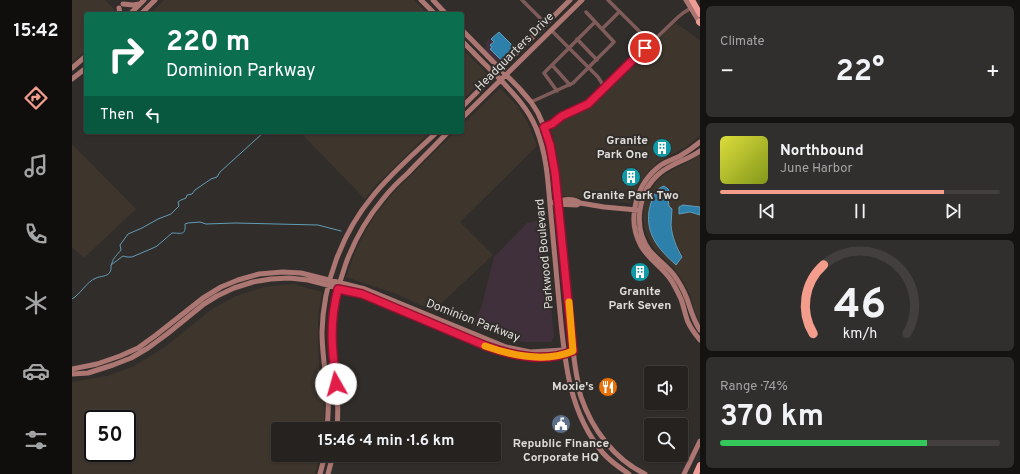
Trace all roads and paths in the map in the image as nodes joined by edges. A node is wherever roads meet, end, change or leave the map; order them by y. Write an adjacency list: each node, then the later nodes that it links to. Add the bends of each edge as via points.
1 (155, 0): 14 (main road)
2 (421, 0): 15 (main road)
3 (433, 0): 16 (main road)
4 (522, 0): 22 (street)
5 (570, 0): 22 (main road, Headquarters Drive)
6 (582, 0): 24 (main road, Headquarters Drive)
7 (608, 0): 18 (street)
8 (686, 0): 12 (main road)
9 (692, 0): 19 (highway)
10 (143, 1): 11 (main road, via 133,5); 13 (main road)
11 (123, 4)
12 (691, 8): 21 (main road); 28 (street, via 676,18)
13 (132, 12)
14 (143, 12)
15 (433, 12)
16 (444, 12)
17 (586, 12): 20 (street)
18 (619, 12): 23 (street); 28 (street)
19 (700, 14)
20 (595, 22): 23 (street); 26 (street)
21 (700, 23)
22 (546, 24): 24 (main road); 35 (main road, Headquarters Drive)
23 (602, 29): 31 (street, via 614,42)
24 (551, 30): 29 (street); 37 (main road, Headquarters Drive)
25 (464, 32): 35 (main road, Parkwood Boulevard)
26 (577, 39): 29 (street); 31 (street)
27 (464, 43): 38 (main road, Parkwood Boulevard)
28 (651, 43): 42 (street)
29 (569, 47): 32 (street); 33 (street)
30 (84, 58): 34 (main road)
31 (597, 60): 33 (street)
32 (552, 65): 41 (street); 43 (street, via 544,73)
33 (589, 67): 41 (street); 42 (street)
34 (72, 68)
35 (500, 69): 37 (main road, Parkwood Boulevard); 38 (main road, Headquarters Drive)
36 (84, 70): 39 (main road)
37 (506, 74): 40 (main road, Headquarters Drive); 44 (main road, Parkwood Boulevard)
38 (495, 75): 40 (main road, Parkwood Boulevard); 45 (main road, Headquarters Drive)
39 (72, 80)
40 (501, 80): 46 (main road, Headquarters Drive); 48 (main road, Parkwood Boulevard, via 525,108)
41 (570, 84): 43 (street)
42 (605, 88): 47 (street, via 588,104)
43 (557, 91): 44 (street)
44 (531, 102): 47 (main road, Parkwood Boulevard)
45 (464, 105)
46 (464, 116)
47 (544, 127): 48 (street); 55 (main road, Parkwood Boulevard, via 553,155)
48 (537, 130): 56 (main road, Parkwood Boulevard, via 546,163)
49 (435, 134): 63 (main road, via 384,183 361,212 346,239)
50 (446, 134): 62 (main road, via 394,186 372,213 352,248)
51 (700, 142): 52 (main road)
52 (692, 148): 53 (main road); 54 (main road, via 667,162)
53 (698, 152): 54 (main road, via 690,158)
54 (659, 170): 57 (main road, via 648,177 641,188); 58 (main road, via 646,190)
55 (558, 202): 56 (main road); 57 (main road, via 577,200 580,203); 59 (main road, Parkwood Boulevard)
56 (550, 203): 60 (main road, Parkwood Boulevard)
57 (634, 210): 58 (main road); 61 (main road, via 636,235 641,246 650,259)
58 (640, 211): 61 (main road, via 643,238 650,250 666,265)
59 (566, 273): 60 (main road); 72 (main road, Parkwood Boulevard)
60 (557, 274): 73 (main road, Parkwood Boulevard)
61 (673, 278): 68 (main road, via 681,287); 69 (main road, via 688,322)
62 (340, 283): 63 (main road, Dominion Parkway); 64 (main road); 65 (main road, Dominion Parkway, via 365,290)
63 (330, 284): 64 (main road, Dominion Parkway); 66 (main road, Dominion Parkway, via 300,273 259,274 221,287); 67 (main road, Dominion Parkway, via 289,278 253,282 217,296); 78 (main road, via 322,332)
64 (338, 289): 65 (main road, Dominion Parkway); 77 (main road, via 332,338)
65 (402, 307): 70 (main road, Dominion Parkway); 74 (main road, Dominion Parkway, via 486,346)
66 (186, 311): 67 (main road); 71 (main road, Dominion Parkway)
67 (190, 315): 71 (main road, Dominion Parkway, via 167,334)
68 (700, 330)
69 (700, 340)
70 (518, 350): 73 (main road, Dominion Parkway); 74 (main road)
71 (139, 351): 75 (main road, Dominion Parkway); 76 (main road, Dominion Parkway, via 131,358 113,365 88,373)
72 (573, 351): 73 (main road, Dominion Parkway); 81 (main road, Parkwood Boulevard, via 581,396)
73 (564, 352): 74 (main road, Dominion Parkway, via 542,357); 82 (main road, Parkwood Boulevard, via 572,391)
74 (516, 356)
75 (72, 369): 76 (main road)
76 (72, 374)
77 (337, 395): 78 (main road); 80 (main road)
78 (328, 397): 79 (main road)
79 (327, 422)
80 (336, 422)
81 (593, 424): 82 (main road); 84 (main road, Parkwood Boulevard, via 604,441)
82 (586, 428): 87 (main road, Parkwood Boulevard, via 604,453)
83 (700, 441): 93 (main road)
84 (622, 459): 87 (main road); 92 (main road, Parkwood Boulevard)
85 (323, 462): 89 (main road)
86 (331, 462): 90 (main road)
87 (618, 466): 91 (main road, Parkwood Boulevard)
88 (700, 466): 94 (highway)
89 (320, 474)
90 (328, 474)
91 (629, 474)
92 (645, 474)
93 (684, 474)
94 (696, 474)

